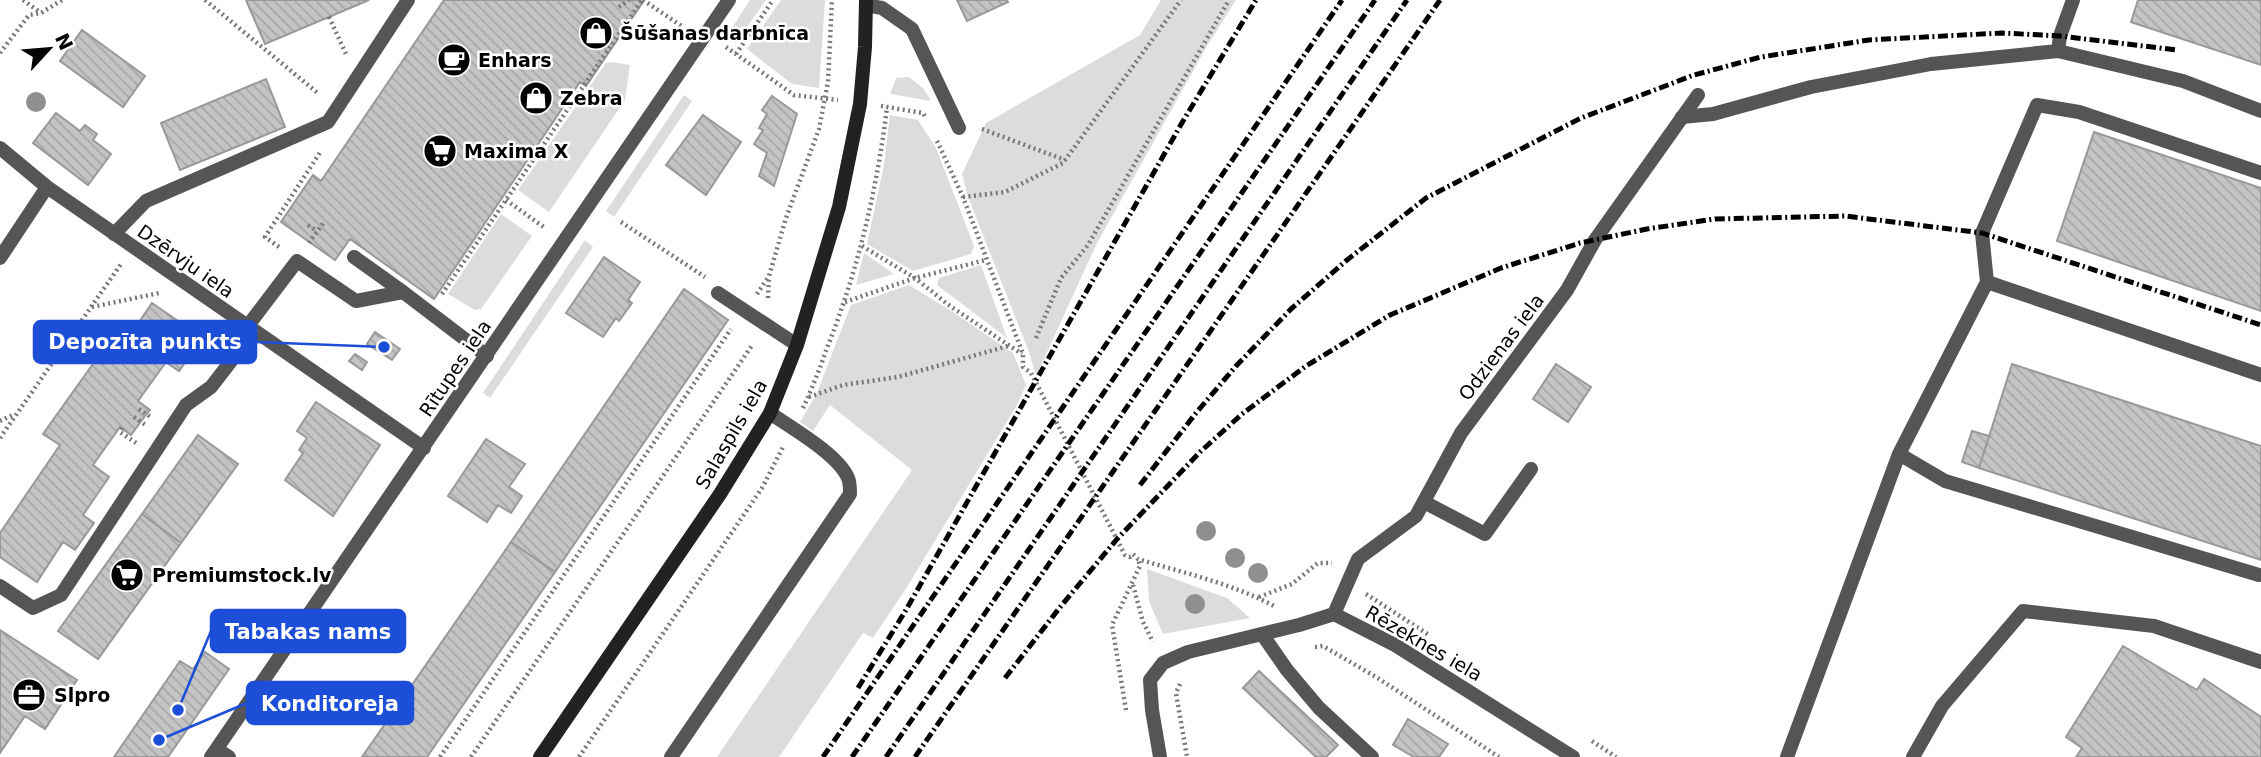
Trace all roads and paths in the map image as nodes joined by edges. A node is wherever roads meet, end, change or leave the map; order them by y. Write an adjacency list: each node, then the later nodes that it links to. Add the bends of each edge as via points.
1 (23, 0): 15 (path)
2 (62, 0): 15 (path)
3 (205, 0): 29 (path)
4 (408, 0): 22 (street)
5 (629, 0): 14 (path)
6 (643, 0): 17 (path); 42 (path)
7 (729, 0): 18 (street, Rītupes iela)
8 (773, 0): 21 (path)
9 (832, 0): 25 (path)
10 (1181, 0): 38 (path)
11 (1228, 0): 66 (path, via 1088,246 1061,278)
12 (2073, 0): 19 (street)
13 (866, 3): 27 (street, Salaspils iela); 34 (street, via 883,8 912,29)
14 (619, 7)
15 (41, 13): 20 (path, via 29,15)
16 (328, 17): 22 (path)
17 (683, 28)
18 (707, 33): 21 (path); 71 (street, Rītupes iela)
19 (2058, 51): 30 (street, via 2183,81); 32 (street, via 1931,64 1713,114)
20 (0, 53)
21 (736, 54): 25 (path, via 794,95)
22 (357, 76): 29 (street)
23 (841, 88): 26 (path)
24 (1698, 95): 32 (street, Odzienas iela)
25 (825, 98): 26 (path); 53 (path, via 819,129)
26 (841, 101): 31 (path)
27 (860, 104): 28 (path); 68 (street, Salaspils iela, via 839,208)
28 (887, 107): 33 (path, via 923,113); 48 (path)
29 (336, 108): 47 (street, via 328,122 146,201)
30 (2261, 111)
31 (839, 112)
32 (1682, 117): 84 (street, Odzienas iela, via 1595,240 1567,290 1461,433)
33 (929, 125)
34 (959, 128)
35 (978, 128): 38 (path)
36 (935, 137): 41 (path)
37 (0, 148): 40 (street, Dzērvju iela)
38 (1065, 160): 41 (path, via 1005,192)
39 (2261, 173): 55 (street, via 2079,113 2037,105 1982,233)
40 (47, 187): 47 (street, Dzērvju iela); 51 (street)
41 (963, 197): 52 (path)
42 (506, 200): 45 (path); 62 (path)
43 (621, 222): 58 (path, via 711,281)
44 (308, 225): 46 (path)
45 (545, 228)
46 (317, 231)
47 (114, 234): 49 (street, Dzērvju iela)
48 (862, 246): 54 (path); 59 (path)
49 (133, 247): 60 (path); 64 (street, Dzērvju iela)
50 (354, 257): 57 (street)
51 (0, 258)
52 (986, 260): 54 (path); 70 (path)
53 (769, 276): 61 (path); 63 (path)
54 (915, 278): 59 (path); 69 (path)
55 (1987, 282): 72 (street); 82 (street)
56 (163, 292): 60 (path)
57 (403, 292): 62 (street); 64 (street, via 356,302 297,261)
58 (718, 293): 61 (street)
59 (845, 302): 73 (path)
60 (90, 308): 74 (path)
61 (743, 311): 63 (street); 98 (path)
62 (430, 312): 71 (street)
63 (766, 325): 68 (street); 99 (path)
64 (247, 327): 80 (street, Dzērvju iela); 89 (street, via 242,347 211,387 186,405 61,595 33,608)
65 (198, 338): 67 (path)
66 (1036, 338)
67 (214, 341)
68 (797, 345): 75 (street, Salaspils iela)
69 (1008, 346): 70 (path); 73 (path)
70 (1023, 354): 85 (path, via 1023,367 1031,373 1125,555)
71 (487, 356): 80 (street, Rītupes iela)
72 (2261, 375)
73 (808, 397): 78 (path)
74 (17, 413): 76 (path); 79 (path)
75 (770, 413): 78 (street); 100 (street, Salaspils iela)
76 (0, 421)
77 (122, 428): 81 (path, via 120,432)
78 (793, 428): 101 (path, via 762,488); 102 (street, via 841,468 849,479 850,494)
79 (0, 438)
80 (424, 448): 97 (street, Rītupes iela)
81 (145, 449)
82 (1899, 454): 86 (street, via 1944,481); 106 (street)
83 (1531, 469): 84 (street, via 1486,534)
84 (1424, 502): 87 (street, Odzienas iela, via 1416,516 1358,559)
85 (1138, 559): 88 (path, via 1140,566); 90 (path)
86 (2259, 575)
87 (1348, 582): 90 (path, via 1332,563 1318,563 1292,584); 91 (street, Odzienas iela)
88 (1132, 584): 95 (path, via 1143,622); 96 (path, via 1112,625)
89 (0, 586)
90 (1258, 598): 92 (path)
91 (1334, 614): 92 (street, Rēzeknes iela); 105 (street, Rēzeknes iela, via 1395,645)
92 (1299, 625): 93 (street, Rēzeknes iela)
93 (1262, 634): 95 (street, Rēzeknes iela, via 1188,652); 104 (street, via 1319,708)
94 (2261, 662): 107 (street, via 2154,626 2023,611 1942,706)
95 (1163, 663): 103 (street, via 1150,680)
96 (1127, 715)
97 (219, 754)
98 (440, 757)
99 (471, 757)
100 (540, 757)
101 (579, 757)
102 (671, 757)
103 (1160, 757)
104 (1372, 757)
105 (1573, 757)
106 (1787, 757)
107 (1913, 757)

